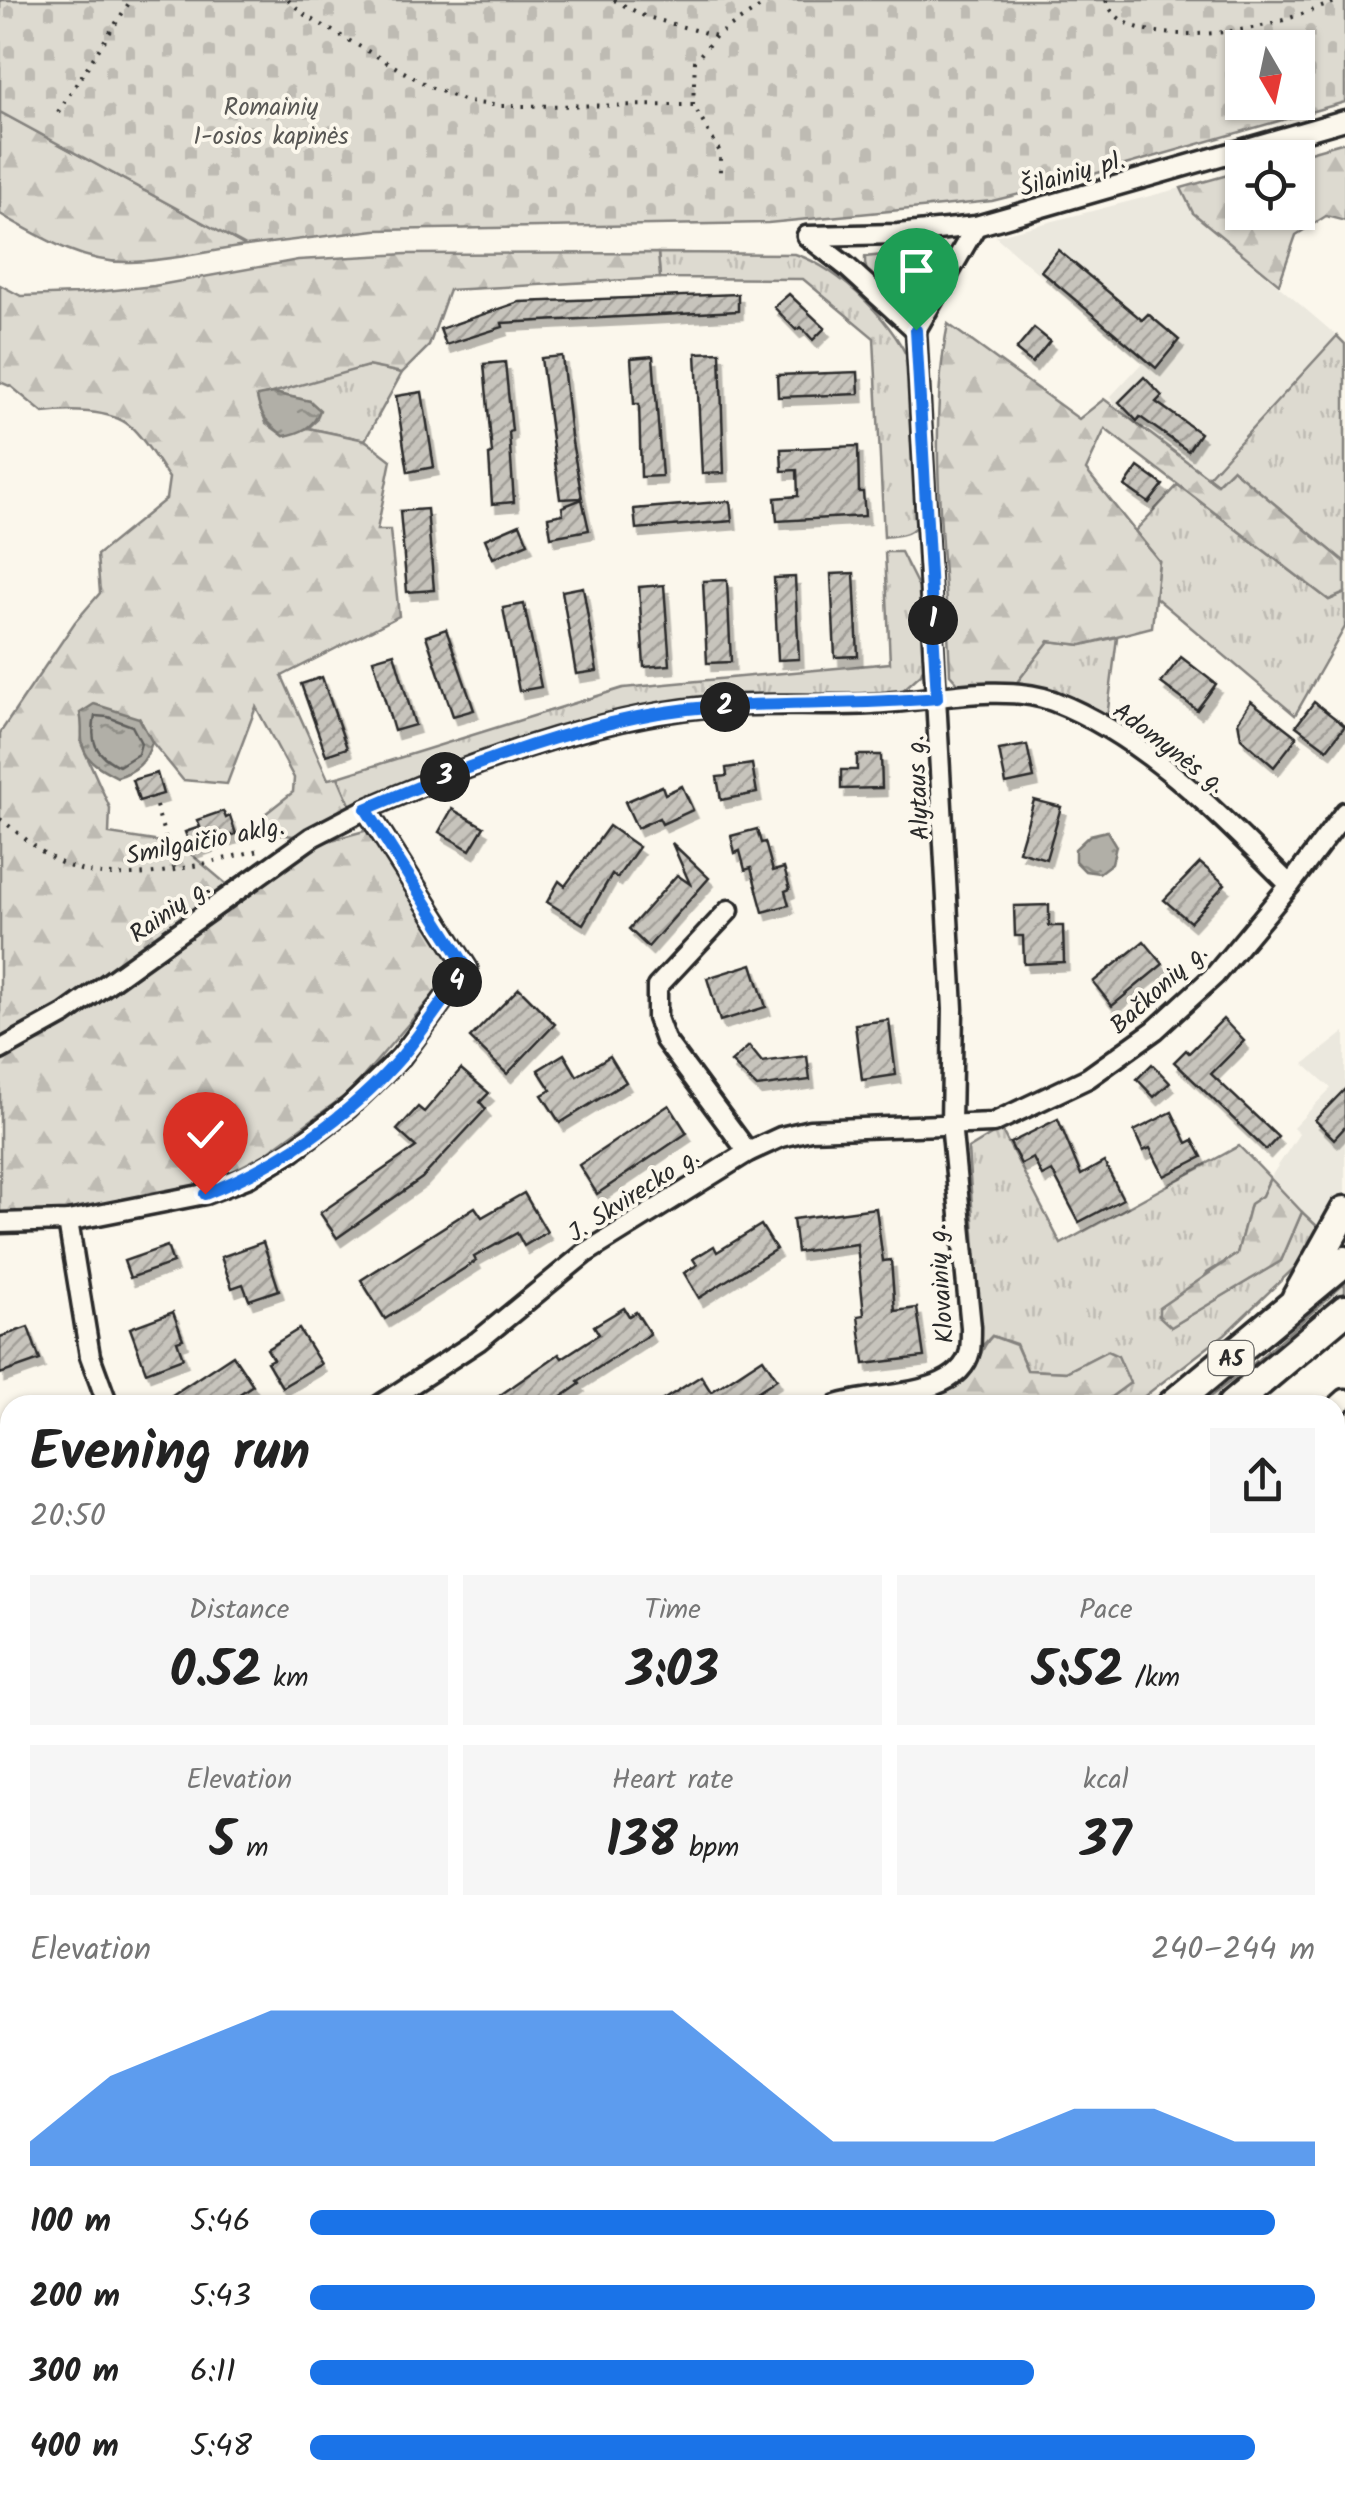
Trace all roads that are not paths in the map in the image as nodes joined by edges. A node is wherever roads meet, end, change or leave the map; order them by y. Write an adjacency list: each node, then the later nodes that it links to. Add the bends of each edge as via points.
1 (1345, 120): 2 (street, Šilainių pl.)
2 (976, 226): 3 (street); 3 (street, Šilainių pl., via 807,236)
3 (916, 330): 4 (street, Alytaus g.)
4 (937, 698): 5 (street, Adomynės g., via 707,707 647,716 429,782); 7 (street, Adomynės g., via 1034,695 1078,713 1118,735 1216,812); 10 (street, Alytaus g., via 953,1009)
5 (366, 809): 9 (street, Rainių g., via 312,838 65,1014); 13 (street, via 467,968 401,1056 292,1151 205,1194)
6 (1345, 812): 7 (street, Bačkonių g.)
7 (1290, 885): 10 (street, Bačkonių g., via 1216,976 1088,1078 993,1123)
8 (728, 910): 11 (street, via 657,987 657,1018 665,1040)
9 (0, 1050)
10 (951, 1122): 11 (street, J. Skvirecko g., via 810,1130); 20 (street, Klovainių g., via 972,1328 969,1356 946,1381)
11 (748, 1152): 19 (street, J. Skvirecko g., via 584,1254 478,1340)
12 (1345, 1211): 16 (highway)
13 (68, 1221): 14 (street); 18 (street, via 90,1356)
14 (0, 1223)
15 (1345, 1262): 16 (highway, A5)
16 (1290, 1310): 21 (highway, A5)
17 (1345, 1310): 22 (highway, A5)
18 (104, 1395)
19 (395, 1395)
20 (892, 1395)
21 (1184, 1395)
22 (1244, 1395)

